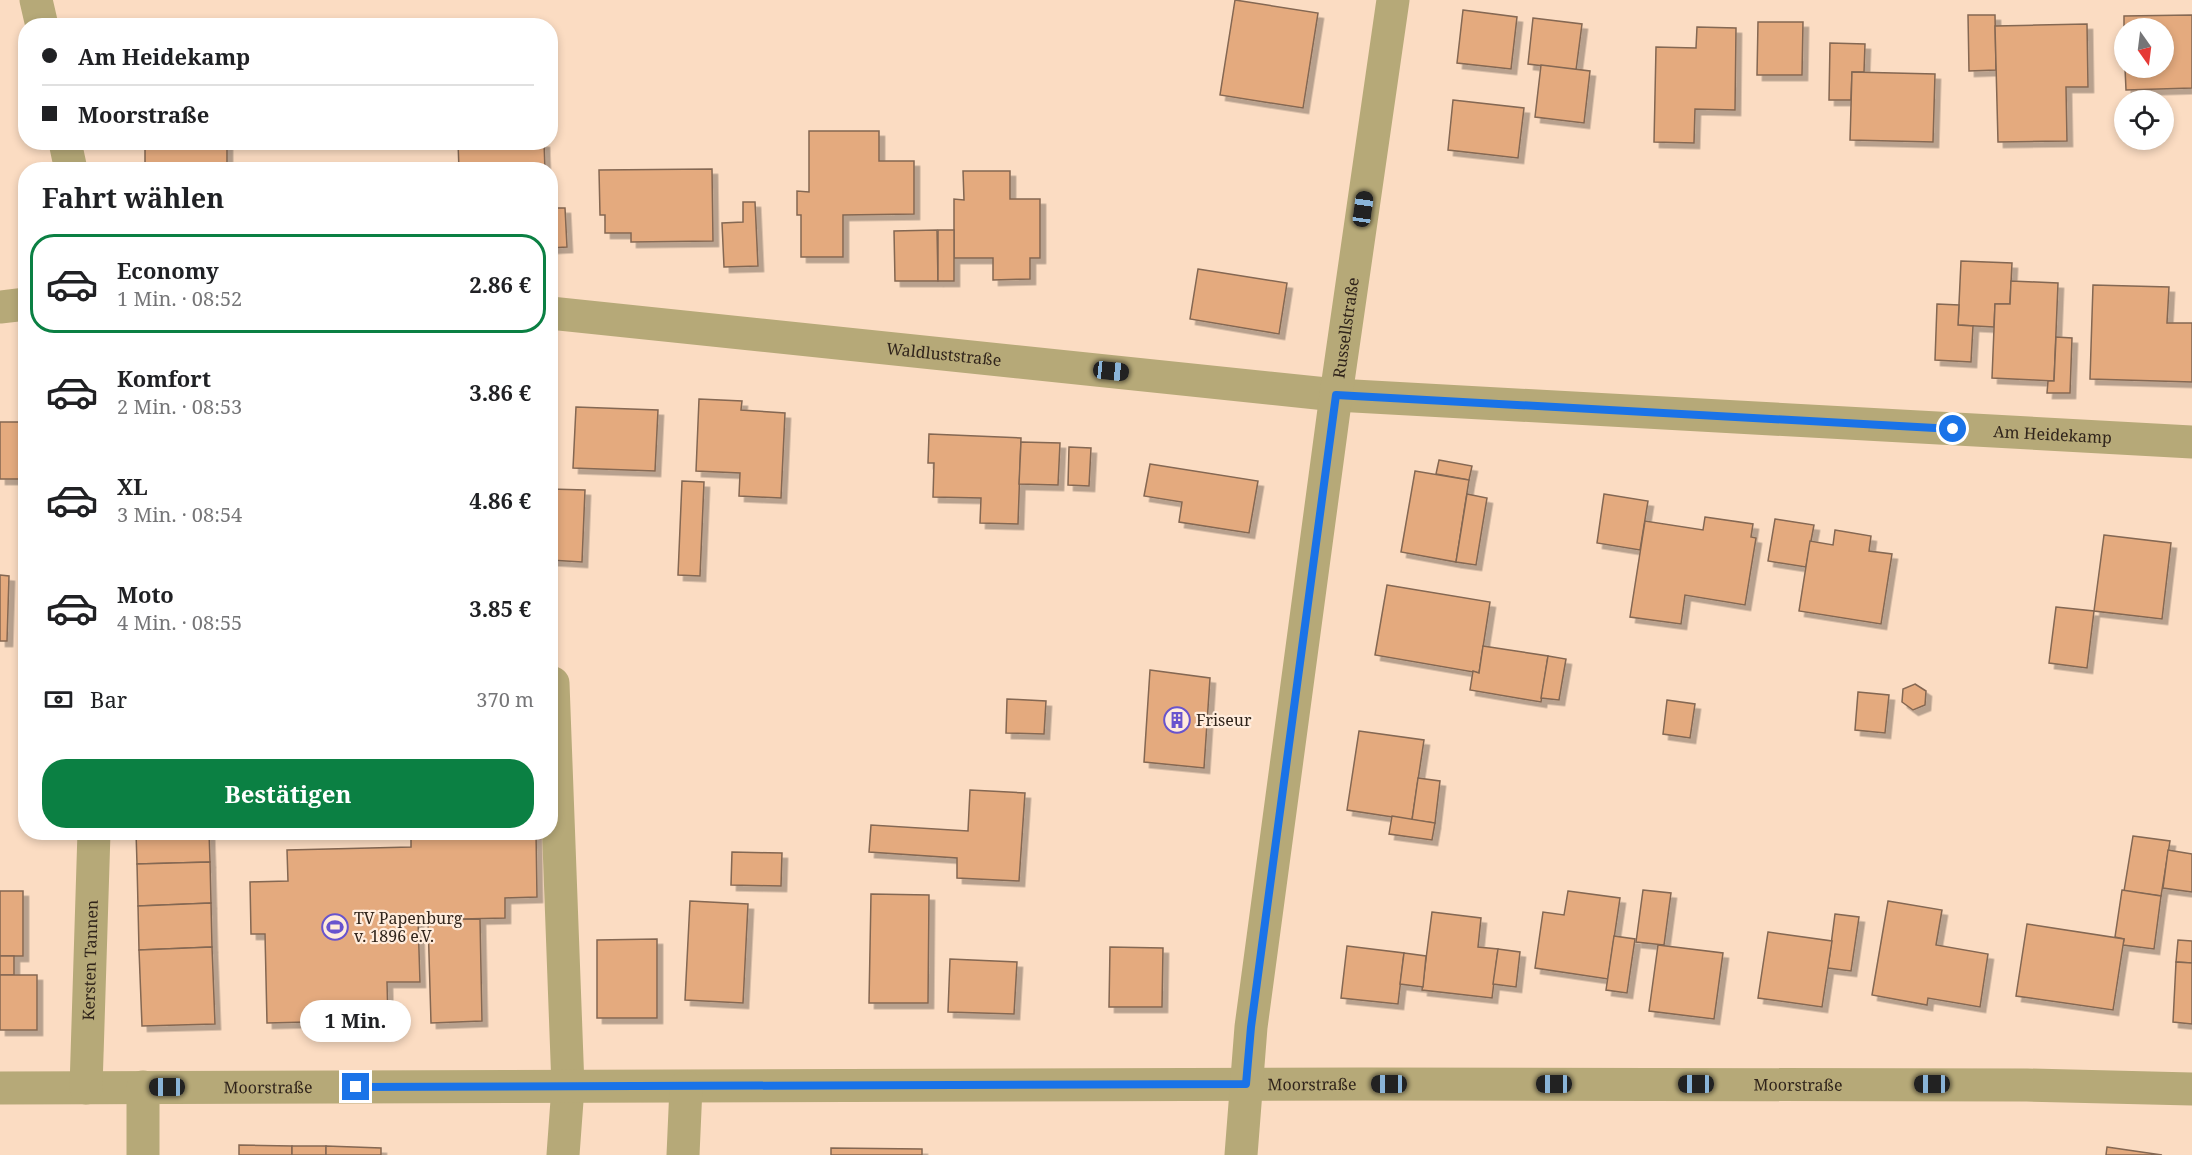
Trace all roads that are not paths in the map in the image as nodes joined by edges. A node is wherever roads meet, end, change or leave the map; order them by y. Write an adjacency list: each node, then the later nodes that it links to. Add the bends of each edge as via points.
1 (36, 0): 3 (street)
2 (1394, 0): 7 (street, Russellstraße)
3 (40, 18)
4 (18, 305): 5 (street)
5 (0, 307)
6 (558, 314): 7 (street, Waldluststraße)
7 (1336, 395): 8 (street, Am Heidekamp); 11 (street, Russellstraße)
8 (2192, 442)
9 (558, 798): 13 (street)
10 (94, 840): 16 (street, Kersten Tannen)
11 (1246, 1084): 14 (street, Moorstraße); 17 (street, Moorstraße, via 2026,1084); 21 (street, Russellstraße)
12 (143, 1087): 13 (street, Moorstraße); 16 (street, Moorstraße); 18 (street)
13 (568, 1087): 14 (street, Moorstraße); 19 (street)
14 (686, 1087): 20 (street)
15 (0, 1088): 16 (street, Moorstraße)
16 (86, 1088)
17 (2192, 1089)
18 (143, 1155)
19 (563, 1155)
20 (683, 1155)
21 (1241, 1155)

